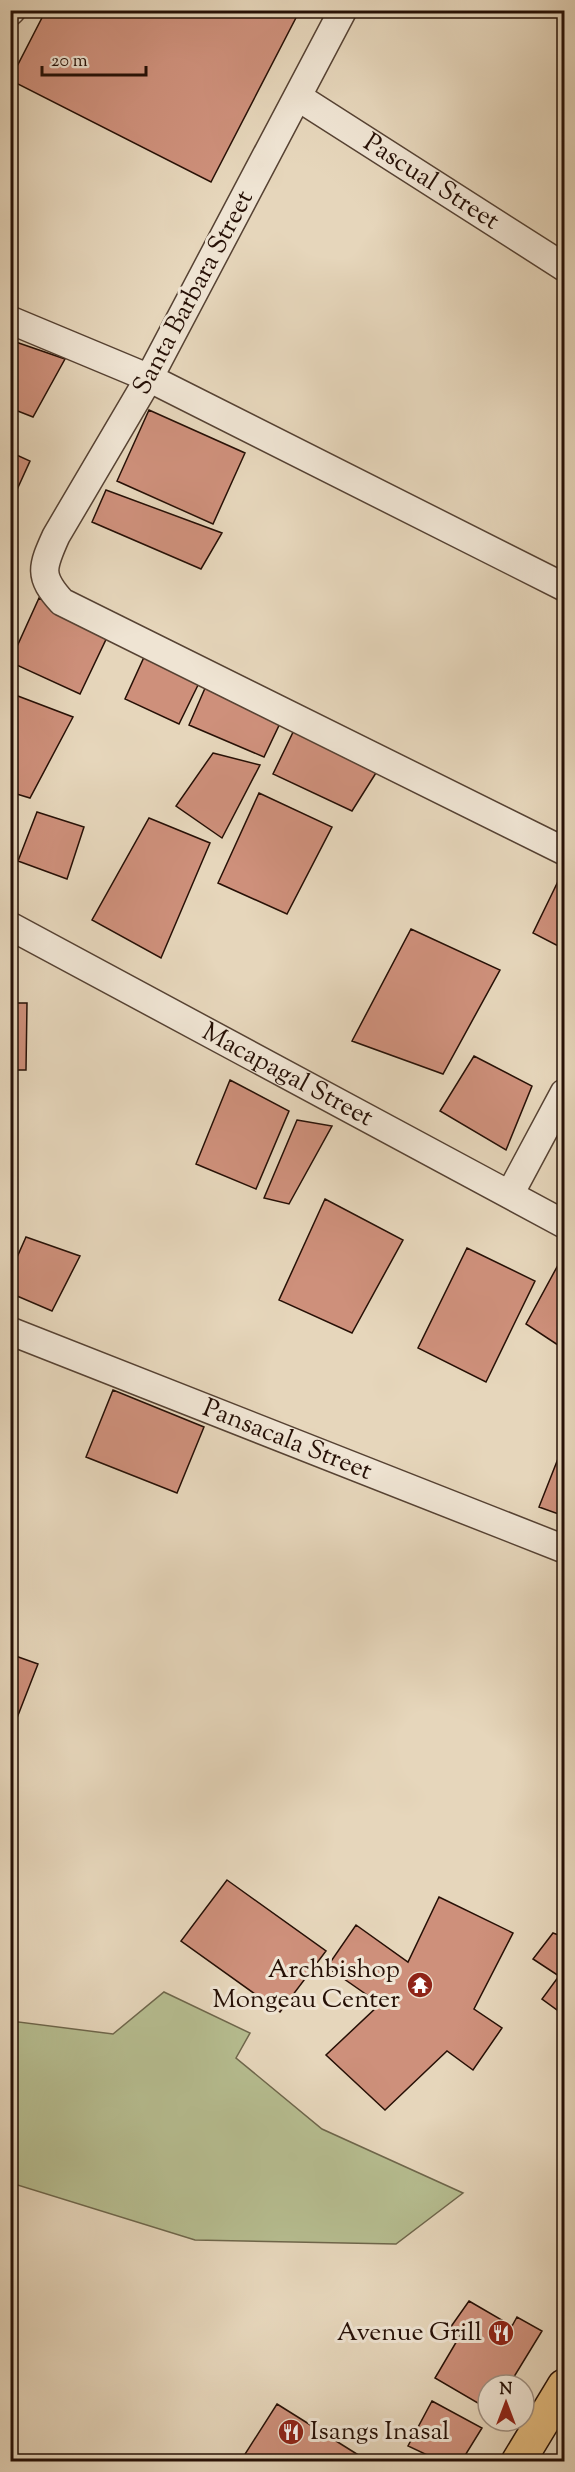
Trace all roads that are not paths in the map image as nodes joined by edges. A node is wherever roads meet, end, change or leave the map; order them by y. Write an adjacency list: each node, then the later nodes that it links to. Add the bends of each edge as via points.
1 (343, 10): 2 (street, Santa Barbara Street)
2 (298, 97): 3 (street, Pascual Street); 5 (street, Santa Barbara Street)
3 (564, 267)
4 (10, 320): 5 (street)
5 (149, 378): 6 (street); 7 (street, Santa Barbara Street, via 46,557 48,586 62,602)
6 (564, 587)
7 (564, 850)
8 (10, 926): 10 (street, Macapagal Street)
9 (564, 1093): 10 (street)
10 (510, 1194): 11 (street, Macapagal Street)
11 (564, 1224)
12 (10, 1331): 13 (street, Pansacala Street)
13 (564, 1549)
14 (564, 2386): 15 (main road)
15 (518, 2462)

